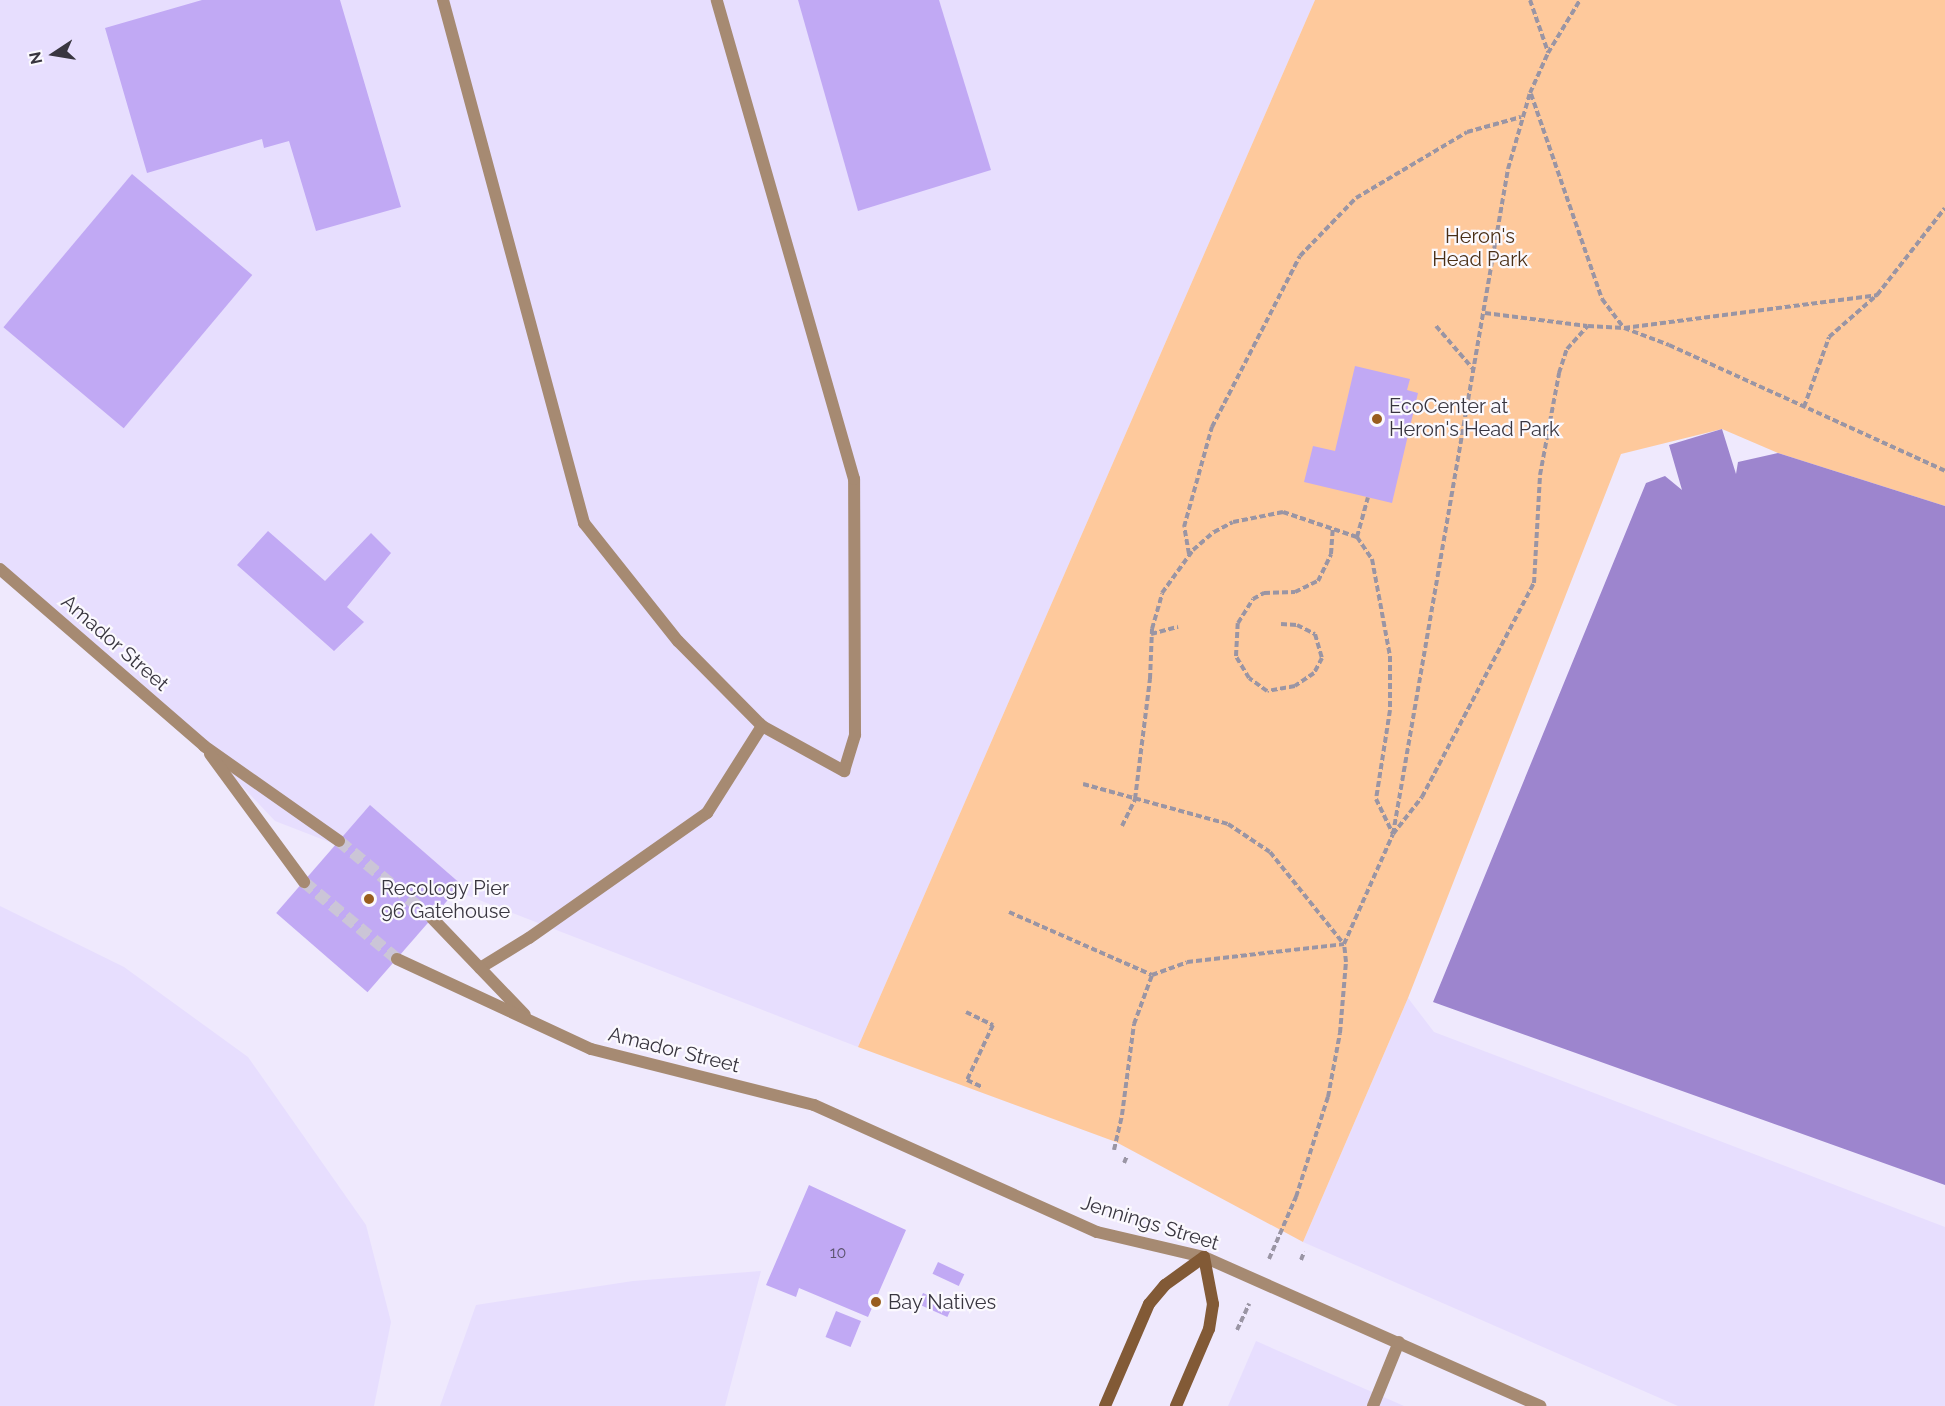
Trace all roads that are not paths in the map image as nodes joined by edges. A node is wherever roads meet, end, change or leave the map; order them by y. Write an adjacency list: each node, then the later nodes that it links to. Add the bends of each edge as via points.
1 (443, 0): 4 (street, via 584,523 678,641)
2 (717, 0): 4 (street, via 854,479 855,735 844,771)
3 (0, 569): 5 (street, Amador Street)
4 (762, 726): 10 (street, via 707,813)
5 (204, 746): 6 (street, Amador Street); 7 (street, Amador Street)
6 (339, 841)
7 (304, 882)
8 (432, 918): 10 (street, Amador Street)
9 (397, 959): 11 (street, Amador Street)
10 (480, 968): 11 (street, Amador Street)
11 (530, 1021): 12 (street, Amador Street, via 591,1049)
12 (814, 1105): 13 (street, Jennings Street, via 1097,1232)
13 (1204, 1257): 14 (street, Jennings Street); 15 (main road, via 1165,1285 1149,1304); 16 (main road, via 1213,1304 1209,1329)
14 (1399, 1342): 17 (street); 18 (street, Jennings Street)
15 (1105, 1406)
16 (1176, 1406)
17 (1373, 1406)
18 (1541, 1406)

